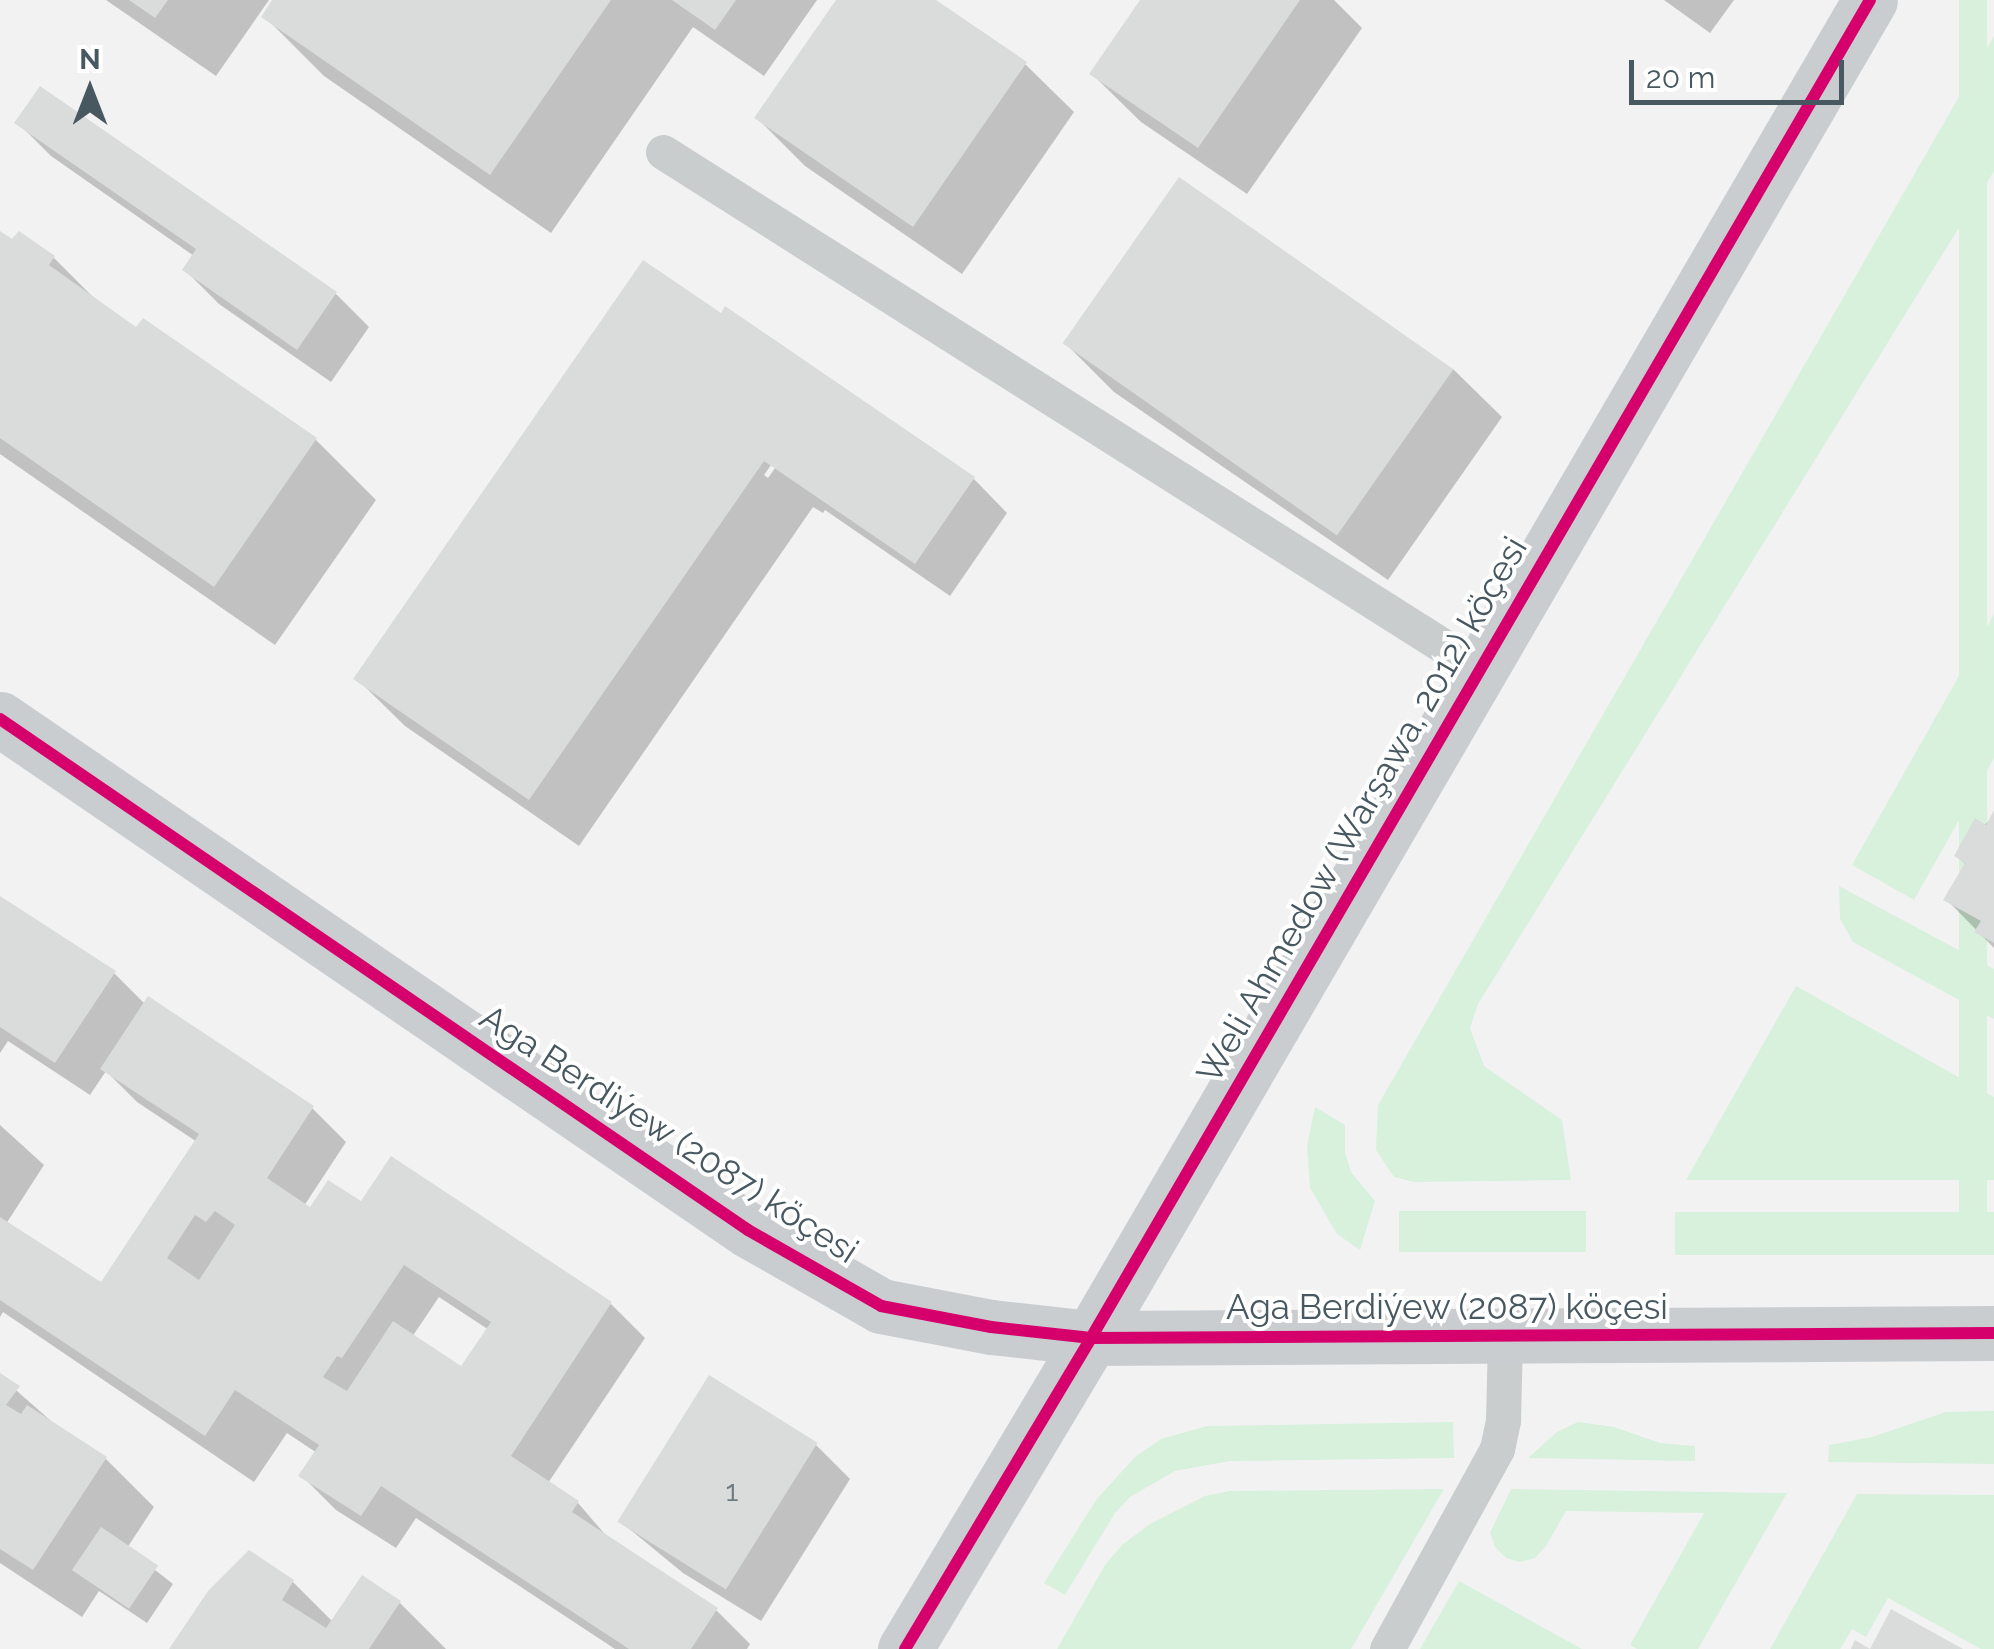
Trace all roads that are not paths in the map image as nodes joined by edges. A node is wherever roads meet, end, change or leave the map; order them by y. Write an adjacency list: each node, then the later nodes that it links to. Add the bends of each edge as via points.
1 (1870, 0): 3 (street, Weli Ahmedow (Warşawa, 2012) köçesi)
2 (663, 152): 3 (lane)
3 (1478, 668): 7 (street, Weli Ahmedow (Warşawa, 2012) köçesi)
4 (0, 720): 7 (street, Aga Berdiýew (2087) köçesi, via 748,1230 881,1306)
5 (1994, 1334): 6 (street, Aga Berdiýew (2087) köçesi)
6 (1505, 1337): 7 (street, Aga Berdiýew (2087) köçesi); 9 (lane, via 1497,1448)
7 (1091, 1338): 8 (street, Weli Ahmedow (Warşawa, 2012) köçesi)
8 (904, 1649)
9 (1387, 1649)

